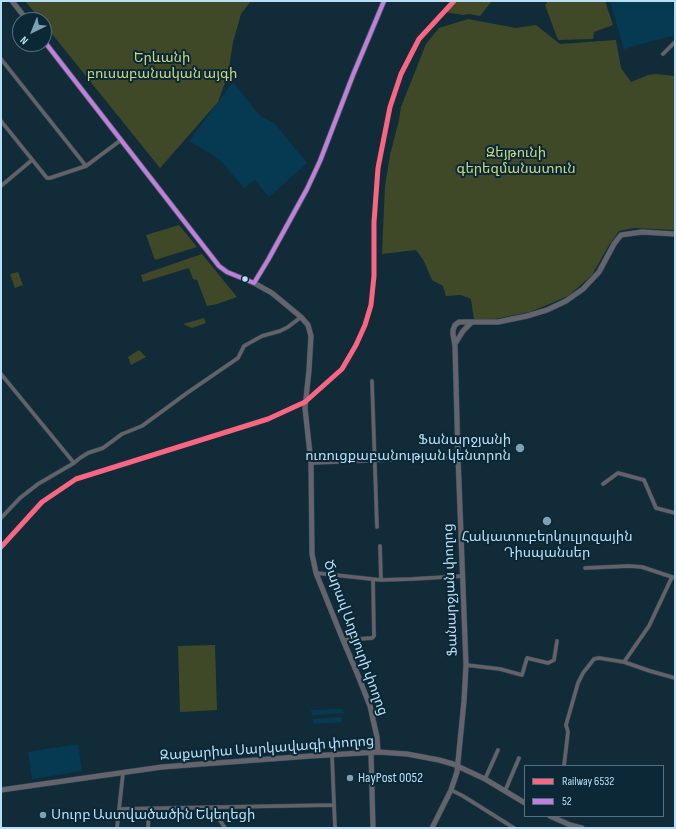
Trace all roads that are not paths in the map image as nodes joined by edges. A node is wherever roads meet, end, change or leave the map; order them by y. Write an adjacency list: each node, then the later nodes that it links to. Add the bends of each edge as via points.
1 (12, 1): 3 (main road)
2 (384, 1): 14 (main road, via 320,161)
3 (21, 12)
4 (675, 42): 6 (street)
5 (52, 51): 9 (main road, Ծարավ Աղբյուրի փողոց)
6 (663, 54)
7 (1, 59): 11 (street)
8 (1, 121): 10 (street)
9 (121, 140): 11 (street); 14 (main road, Ծարավ Աղբյուրի փողոց, via 219,266)
10 (32, 160): 11 (street, via 48,178); 12 (street)
11 (86, 166)
12 (1, 186)
13 (675, 234): 16 (main road, Ֆանարջյան փողոց, via 642,232 621,235 600,272 566,301 527,316 498,322)
14 (254, 283): 15 (main road, Ծարավ Աղբյուրի փողոց, via 272,293)
15 (301, 317): 22 (street, via 288,327 262,336 244,346 238,358 142,426 122,434 103,448 88,453); 23 (main road, Ծարավ Աղբյուրի փողոց, via 308,325 311,336 305,402)
16 (471, 323): 17 (main road, via 462,331); 17 (main road, Ֆանարջյան փողոց, via 459,322 455,325)
17 (455, 346): 20 (main road, Ֆանարջյան փողոց)
18 (1, 374): 22 (street)
19 (372, 381): 21 (street)
20 (458, 457): 21 (street); 31 (main road, Ֆանարջյան փողոց)
21 (374, 460): 23 (street); 27 (street)
22 (74, 463): 26 (street, via 38,484)
23 (311, 463): 30 (main road, Ծարավ Աղբյուրի փողոց, via 312,554)
24 (603, 484): 25 (street, via 618,473 644,480 656,508)
25 (675, 513)
26 (1, 518)
27 (377, 527)
28 (380, 546): 34 (street)
29 (585, 568): 32 (street, via 642,567)
30 (316, 573): 33 (street); 35 (main road, Ծարավ Աղբյուրի փողոց)
31 (463, 576): 34 (street); 38 (main road, Ֆանարջյան փողոց)
32 (674, 577): 37 (street, via 649,626)
33 (373, 580): 34 (street); 35 (street, via 374,636)
34 (380, 580)
35 (342, 640): 41 (main road, Ծարավ Աղբյուրի փողոց, via 370,706)
36 (556, 641): 38 (street, via 554,660 548,663 527,658 522,675)
37 (624, 662): 39 (street); 45 (street, via 596,658 583,673 566,725 568,732)
38 (466, 664): 46 (main road, Ֆանարջյան փողոց)
39 (675, 678)
40 (498, 750): 48 (street)
41 (378, 752): 42 (main road, Զաքարիա Սարկավագի փողոց); 46 (main road, Զաքարիա Սարկավագի փողոց, via 407,754)
42 (371, 753): 43 (main road, Զաքարիա Սարկավագի փողոց); 62 (main road)
43 (332, 755): 47 (main road, Զաքարիա Սարկավագի փողոց, via 162,767); 53 (street)
44 (519, 758): 51 (street)
45 (564, 765)
46 (458, 766): 48 (main road, Զաքարիա Սարկավագի փողոց); 50 (main road, Ֆանարջյան փողոց)
47 (123, 773): 49 (main road, Զաքարիա Սարկավագի փողոց); 55 (street)
48 (485, 779): 51 (main road, Զաքարիա Սարկավագի փողոց)
49 (1, 790)
50 (451, 790): 63 (main road, Ֆանարջյան փողոց); 64 (street)
51 (505, 791): 52 (main road, Զաքարիա Սարկավագի փողոց)
52 (524, 802)
53 (334, 806): 54 (street); 61 (street)
54 (212, 808): 56 (street); 60 (street)
55 (119, 809): 56 (street); 58 (street)
56 (149, 809): 59 (street)
57 (553, 817): 65 (main road)
58 (117, 828)
59 (148, 828)
60 (225, 828)
61 (335, 828)
62 (373, 828)
63 (432, 828)
64 (514, 828)
65 (582, 828)

